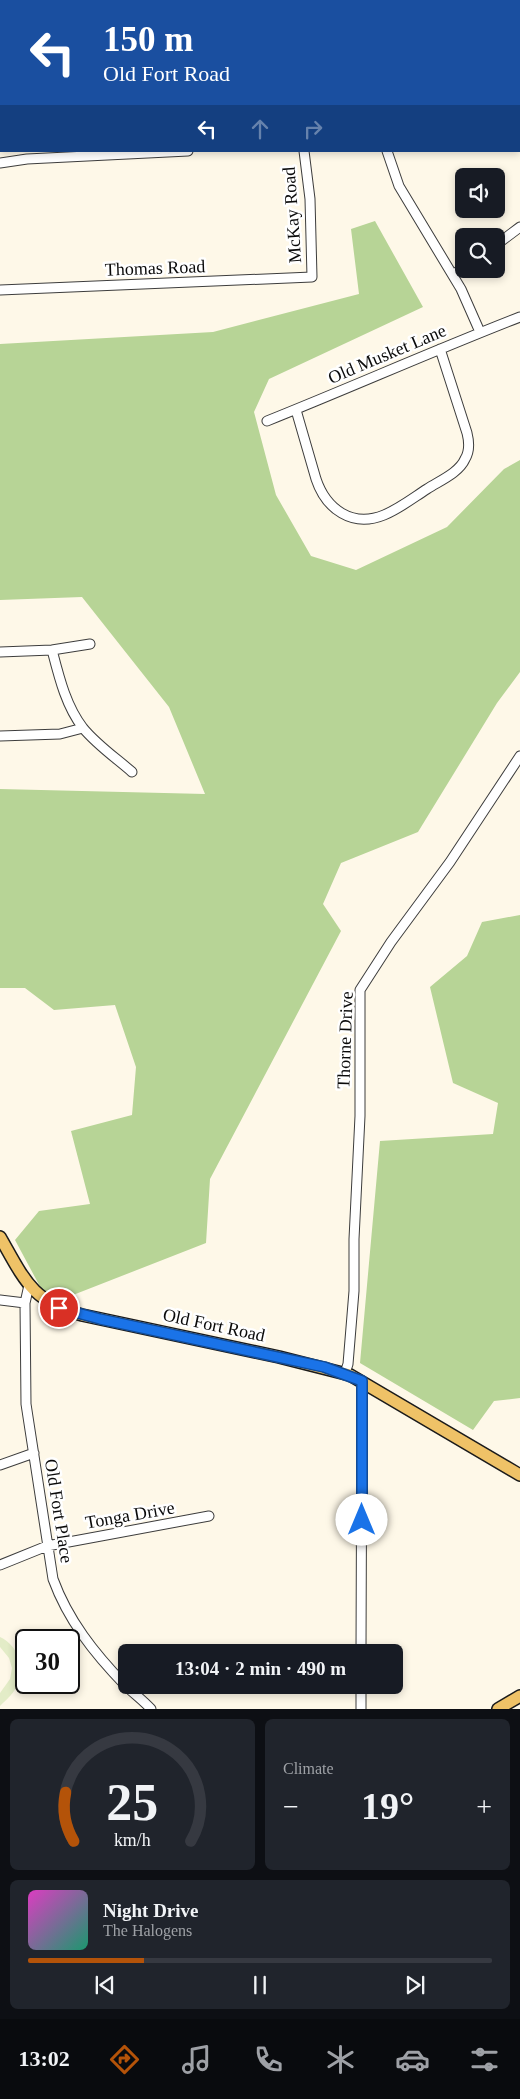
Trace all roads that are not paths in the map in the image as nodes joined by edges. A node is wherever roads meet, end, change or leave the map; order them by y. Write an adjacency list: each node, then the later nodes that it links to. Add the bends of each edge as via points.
1 (170, 152): 4 (street)
2 (304, 152): 8 (street, McKay Road, via 310,199)
3 (387, 152): 7 (street, via 407,202)
4 (0, 163)
5 (520, 227): 6 (street)
6 (505, 239)
7 (453, 275): 11 (street)
8 (312, 277): 9 (street, Thomas Road)
9 (0, 290)
10 (520, 317): 11 (street, Old Musket Lane)
11 (480, 332): 12 (street, Old Musket Lane)
12 (440, 349): 13 (street, Old Musket Lane); 13 (street, via 467,433 469,442 465,459 447,476 384,515 355,519 341,514 328,502 317,484)
13 (296, 410): 14 (street, Old Musket Lane)
14 (267, 421)
15 (90, 644): 16 (street)
16 (52, 650): 17 (street); 18 (street, via 62,686)
17 (0, 652)
18 (83, 728): 19 (street, via 60,734); 21 (street)
19 (0, 736)
20 (520, 756): 26 (street, Thorne Drive, via 360,990 360,1116 354,1291)
21 (132, 772)
22 (0, 1237): 23 (main road, Old Fort Road)
23 (29, 1285): 25 (street, Old Fort Place); 26 (main road, Old Fort Road, via 47,1302 76,1314)
24 (0, 1300): 25 (street)
25 (25, 1304): 28 (street, Old Fort Place, via 26,1404)
26 (345, 1373): 27 (main road, Old Fort Road)
27 (362, 1381): 30 (main road, Old Fort Road); 34 (street)
28 (34, 1453): 29 (street); 32 (street, Old Fort Place)
29 (0, 1465)
30 (520, 1474)
31 (209, 1516): 32 (street, Tonga Drive)
32 (47, 1546): 33 (street, Tonga Drive); 37 (street, Old Fort Place, via 53,1579 72,1620 101,1658)
33 (0, 1564)
34 (361, 1644)
35 (361, 1694): 38 (street)
36 (520, 1696): 39 (main road)
37 (151, 1709)
38 (361, 1709)
39 (498, 1709)

